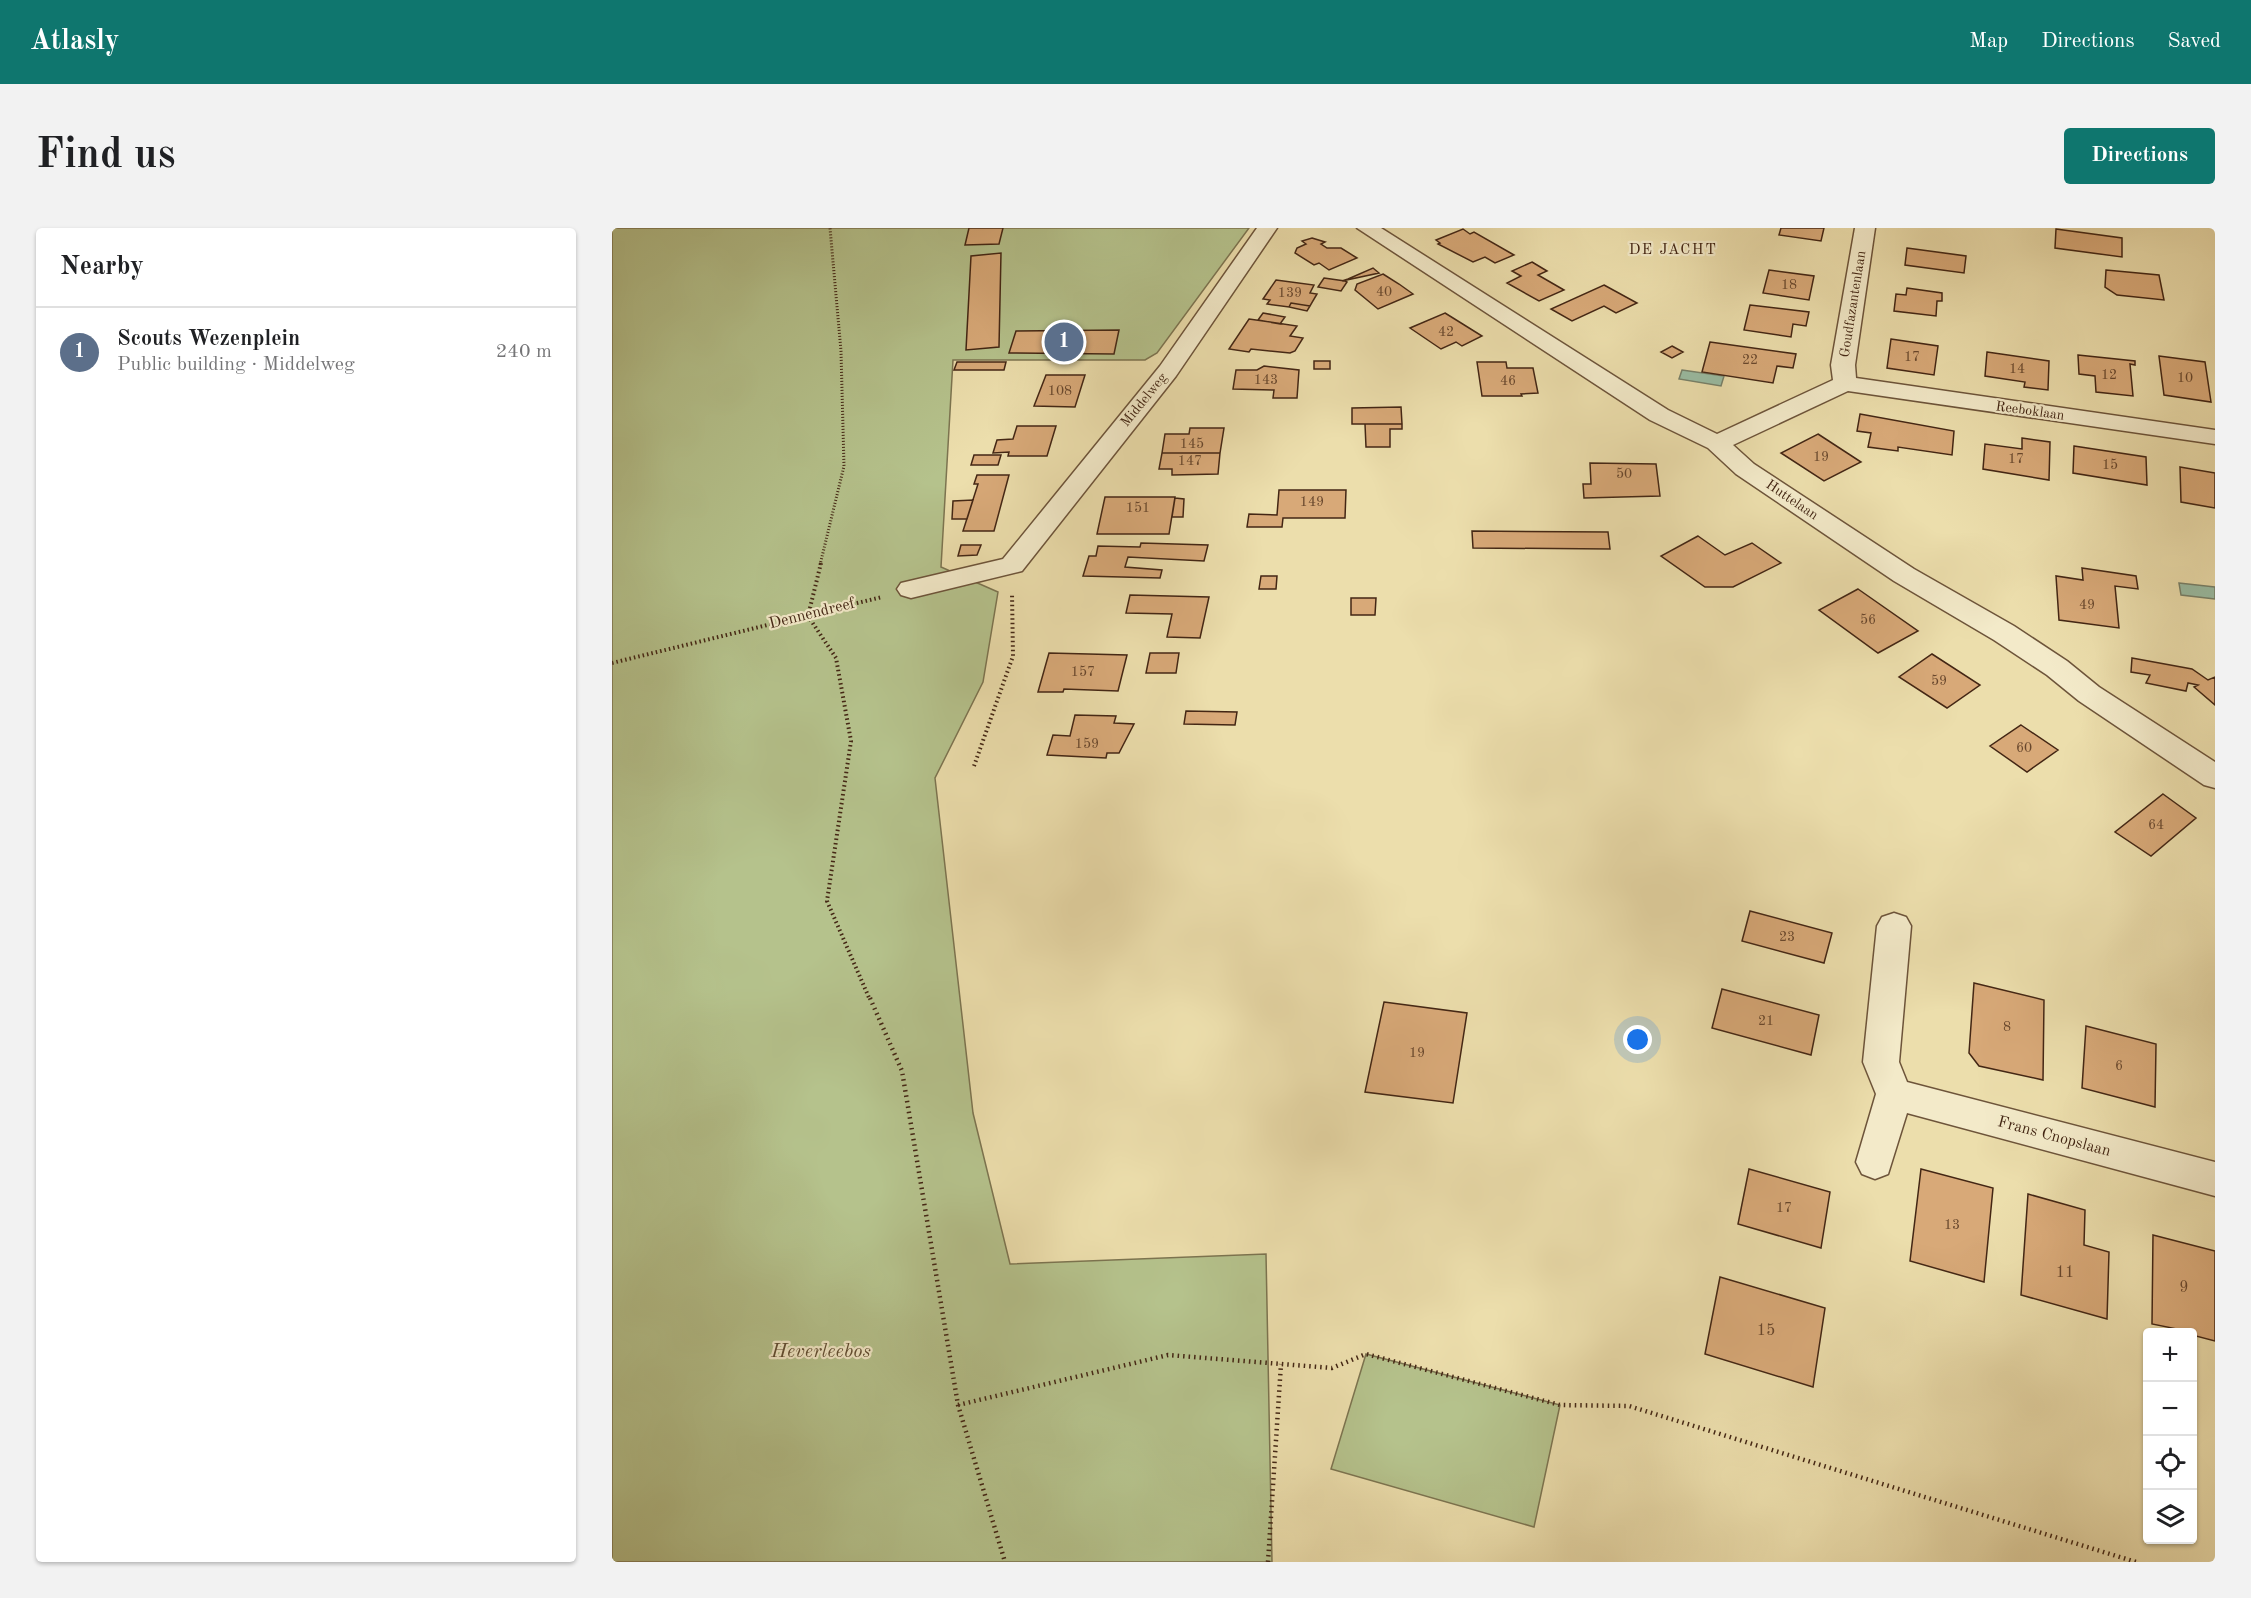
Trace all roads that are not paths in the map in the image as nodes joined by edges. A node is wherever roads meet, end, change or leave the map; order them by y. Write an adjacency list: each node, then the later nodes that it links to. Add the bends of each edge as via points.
1 (1267, 228): 7 (street, Middelweg, via 1168,371 1012,565)
2 (1367, 228): 6 (street, Huttelaan, via 1659,415)
3 (1865, 228): 4 (street, Goudfazantenlaan, via 1843,365)
4 (1845, 383): 5 (street, Reeboklaan); 6 (street)
5 (2215, 437)
6 (1717, 443): 8 (street, Huttelaan, via 1745,469 1864,549 2004,633)
7 (911, 589)
8 (2215, 777)
9 (1894, 926): 10 (street, via 1881,1062)
10 (1894, 1094): 11 (street); 12 (street, Frans Cnopslaan)
11 (1875, 1162)
12 (2215, 1179)

